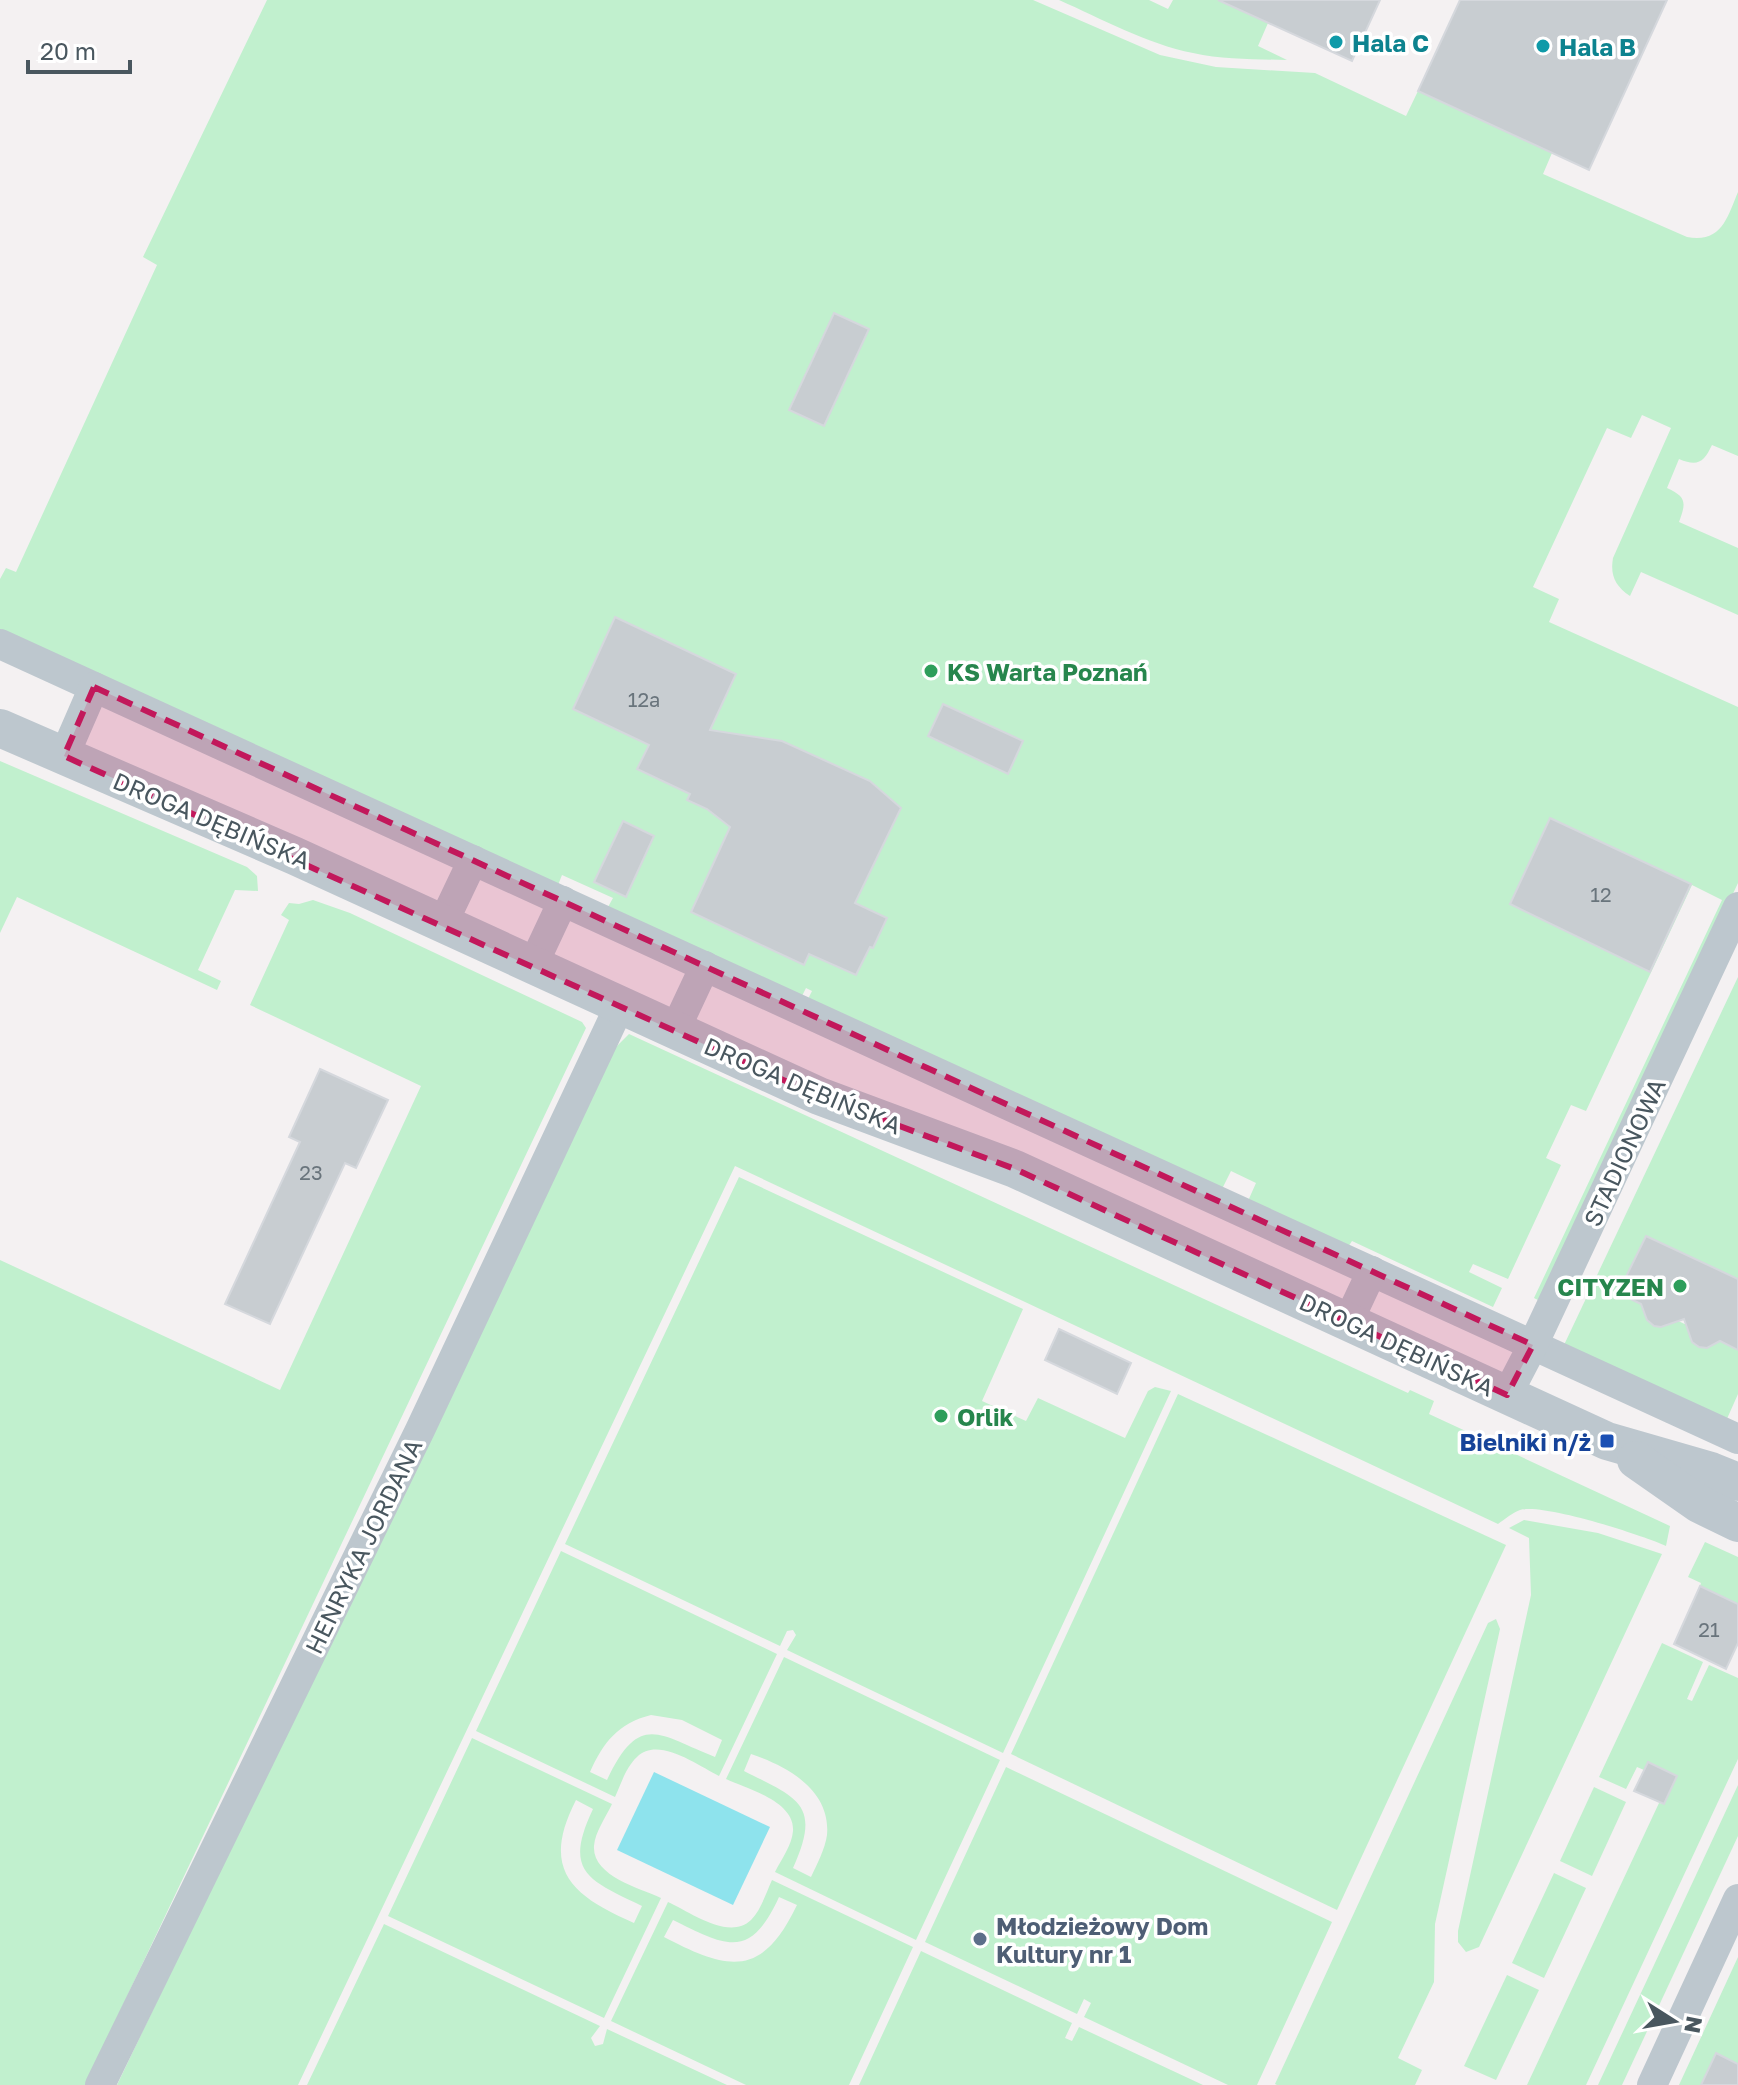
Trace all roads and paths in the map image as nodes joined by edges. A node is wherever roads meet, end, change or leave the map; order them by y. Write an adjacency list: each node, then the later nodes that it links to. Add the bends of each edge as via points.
1 (0, 644): 2 (street)
2 (94, 687): 4 (street); 5 (street)
3 (0, 728): 4 (street, DROGA DĘBIŃSKA)
4 (64, 756): 8 (street, DROGA DĘBIŃSKA)
5 (473, 860): 6 (street); 8 (street)
6 (563, 901): 9 (street); 10 (street)
7 (1738, 907): 15 (street, STADIONOWA)
8 (443, 923): 9 (street, DROGA DĘBIŃSKA)
9 (533, 965): 11 (street, DROGA DĘBIŃSKA)
10 (705, 966): 12 (street); 13 (street)
11 (620, 1005): 12 (street, DROGA DĘBIŃSKA); 22 (street, HENRYKA JORDANA, via 427,1416)
12 (675, 1030): 14 (street, DROGA DĘBIŃSKA, via 847,1108 1015,1169)
13 (1372, 1271): 14 (street); 15 (street)
14 (1348, 1322): 16 (street, DROGA DĘBIŃSKA)
15 (1533, 1345): 16 (street, STADIONOWA); 17 (street)
16 (1507, 1395): 18 (street, DROGA DĘBIŃSKA)
17 (1738, 1439)
18 (1607, 1441): 19 (street, DROGA DĘBIŃSKA); 20 (street, DROGA DĘBIŃSKA, via 1699,1504)
19 (1738, 1482)
20 (1738, 1523)
21 (1738, 1899): 23 (street)
22 (100, 2085)
23 (1652, 2085)

